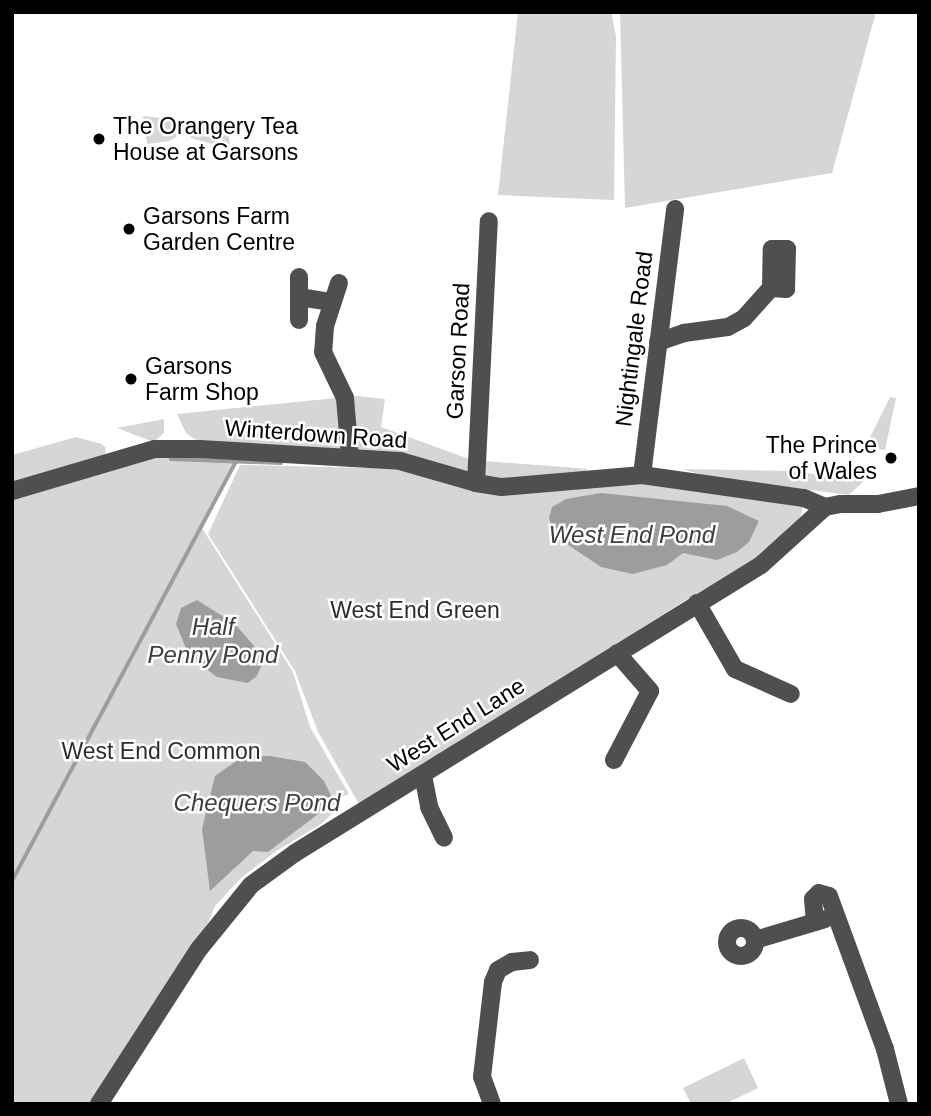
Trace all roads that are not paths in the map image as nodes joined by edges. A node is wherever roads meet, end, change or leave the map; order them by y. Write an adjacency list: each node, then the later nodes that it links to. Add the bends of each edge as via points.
1 (675, 209): 9 (street, Nightingale Road)
2 (489, 221): 12 (street, Garson Road)
3 (299, 277): 6 (street)
4 (339, 284): 7 (street)
5 (771, 288): 9 (street, via 744,318 728,327)
6 (299, 297): 7 (street); 8 (street)
7 (332, 302): 10 (street, via 323,352 345,398)
8 (299, 320)
9 (658, 342): 11 (street, Nightingale Road)
10 (350, 458): 12 (street, Winterdown Road, via 400,461); 13 (street, Winterdown Road, via 155,449)
11 (642, 475): 12 (street, Winterdown Road, via 533,486); 15 (street, Winterdown Road, via 804,498)
12 (476, 483)
13 (12, 491)
14 (919, 496): 15 (street)
15 (825, 507): 16 (street, West End Lane, via 769,559)
16 (696, 603): 17 (street, West End Lane); 18 (street, via 735,669)
17 (617, 653): 19 (street, via 650,691); 20 (street, West End Lane)
18 (791, 694)
19 (614, 760)
20 (423, 775): 21 (street, via 429,807); 26 (street, West End Lane, via 251,885 199,949)
21 (444, 838)
22 (836, 921): 23 (street); 23 (street, via 829,896 819,893 811,905); 28 (street, via 885,1049)
23 (815, 922): 24 (street)
24 (755, 940)
25 (530, 961): 27 (street, via 512,962 498,970 493,982 482,1077)
26 (101, 1103)
27 (492, 1104)
28 (899, 1104)

